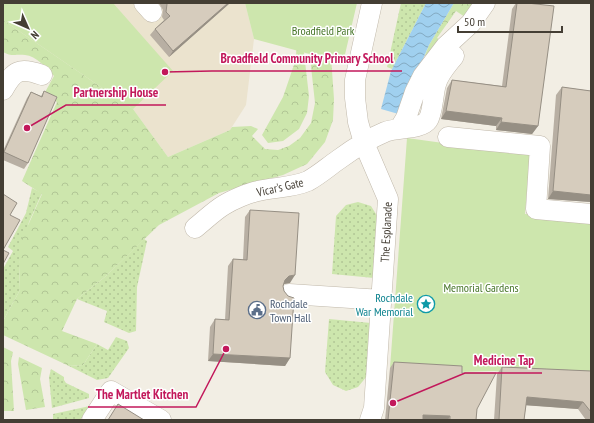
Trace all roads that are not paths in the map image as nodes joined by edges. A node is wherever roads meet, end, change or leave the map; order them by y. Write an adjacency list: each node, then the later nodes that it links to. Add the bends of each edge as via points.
1 (372, 3): 8 (street, The Esplanade, via 355,80 358,122)
2 (485, 3): 6 (street, via 471,23 446,46 423,76)
3 (454, 56): 6 (street, Vicar's Gate, via 436,83 428,120 424,124)
4 (42, 75): 5 (street, via 20,70 10,77)
5 (3, 90)
6 (400, 128): 8 (street, Vicar's Gate, via 386,131)
7 (448, 137): 9 (street, via 540,146 536,209)
8 (364, 142): 10 (street, Vicar's Gate, via 299,185 256,191 224,204); 12 (street, The Esplanade, via 388,199)
9 (591, 214)
10 (195, 228)
11 (289, 294): 12 (street)
12 (382, 300): 15 (street, The Esplanade, via 374,408)
13 (92, 420): 14 (street, via 111,391)
14 (161, 420)
15 (370, 420)

